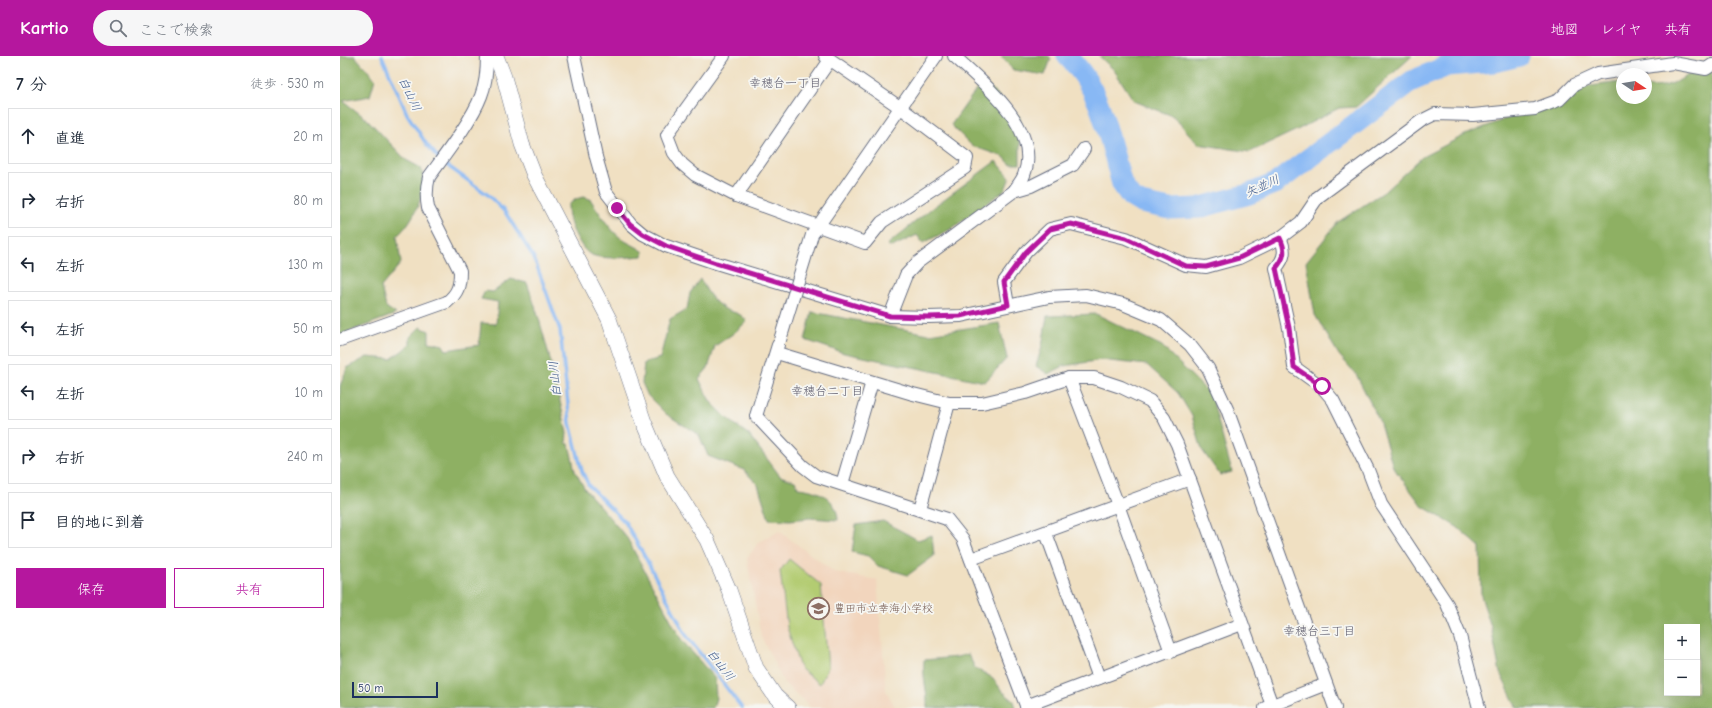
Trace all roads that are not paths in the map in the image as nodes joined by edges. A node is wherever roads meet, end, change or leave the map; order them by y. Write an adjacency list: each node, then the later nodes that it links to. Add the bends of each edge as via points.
1 (487, 56): 17 (street, via 482,95 428,181 428,208 460,272 455,295 447,302)
2 (496, 56): 34 (main road, via 519,137 534,175 609,319 644,422 667,476 707,540 729,590 756,668 775,696)
3 (574, 56): 16 (street, via 606,192 630,224 666,246)
4 (724, 56): 12 (street, via 667,135 674,153 682,164 695,175)
5 (936, 56): 9 (street)
6 (954, 56): 11 (street, via 978,77 1014,118 1023,133 1027,150 1024,175)
7 (827, 58): 9 (street); 12 (street)
8 (1712, 65): 14 (street, via 1706,69 1673,63 1598,74 1574,85 1559,100 1522,112 1435,114 1421,121 1318,197 1301,222)
9 (901, 108): 13 (street); 13 (street, via 967,158 965,168 882,222 865,243)
10 (1084, 149): 11 (street, via 1073,165 1031,186)
11 (1014, 191): 16 (street, via 917,263 906,275)
12 (736, 196): 13 (street)
13 (815, 231): 18 (street, bridge)
14 (1280, 238): 15 (street, via 1239,258 1206,267 1186,266 1126,238 1071,224 1050,229 1026,252 1004,282); 36 (street, via 1285,248 1282,261 1276,268 1289,328 1294,367 1322,386 1333,400 1368,470 1381,504 1447,604 1460,636)
15 (1008, 305): 16 (street, via 960,316); 31 (street, via 1049,297 1086,295 1123,304 1161,320 1190,345 1208,368 1227,409)
16 (890, 316)
17 (340, 340)
18 (777, 353): 20 (street); 23 (street, via 756,416 803,466 816,476)
19 (1069, 378): 21 (street, via 1025,393 982,403); 22 (street, via 1094,378 1150,400 1164,418); 24 (street)
20 (872, 382): 21 (street); 23 (street)
21 (949, 403): 25 (street)
22 (1190, 479): 24 (street); 28 (street)
23 (842, 484): 25 (street)
24 (1118, 505): 26 (street); 29 (street)
25 (920, 509): 27 (street, via 946,519 963,539)
26 (1046, 533): 27 (street); 30 (street)
27 (971, 559): 32 (street)
28 (1242, 624): 29 (street); 33 (street)
29 (1171, 652): 30 (street)
30 (1099, 678): 32 (street)
31 (1326, 684): 33 (street); 35 (street)
32 (1027, 707)
33 (1270, 707)
34 (788, 708)
35 (1335, 708)
36 (1479, 708)

